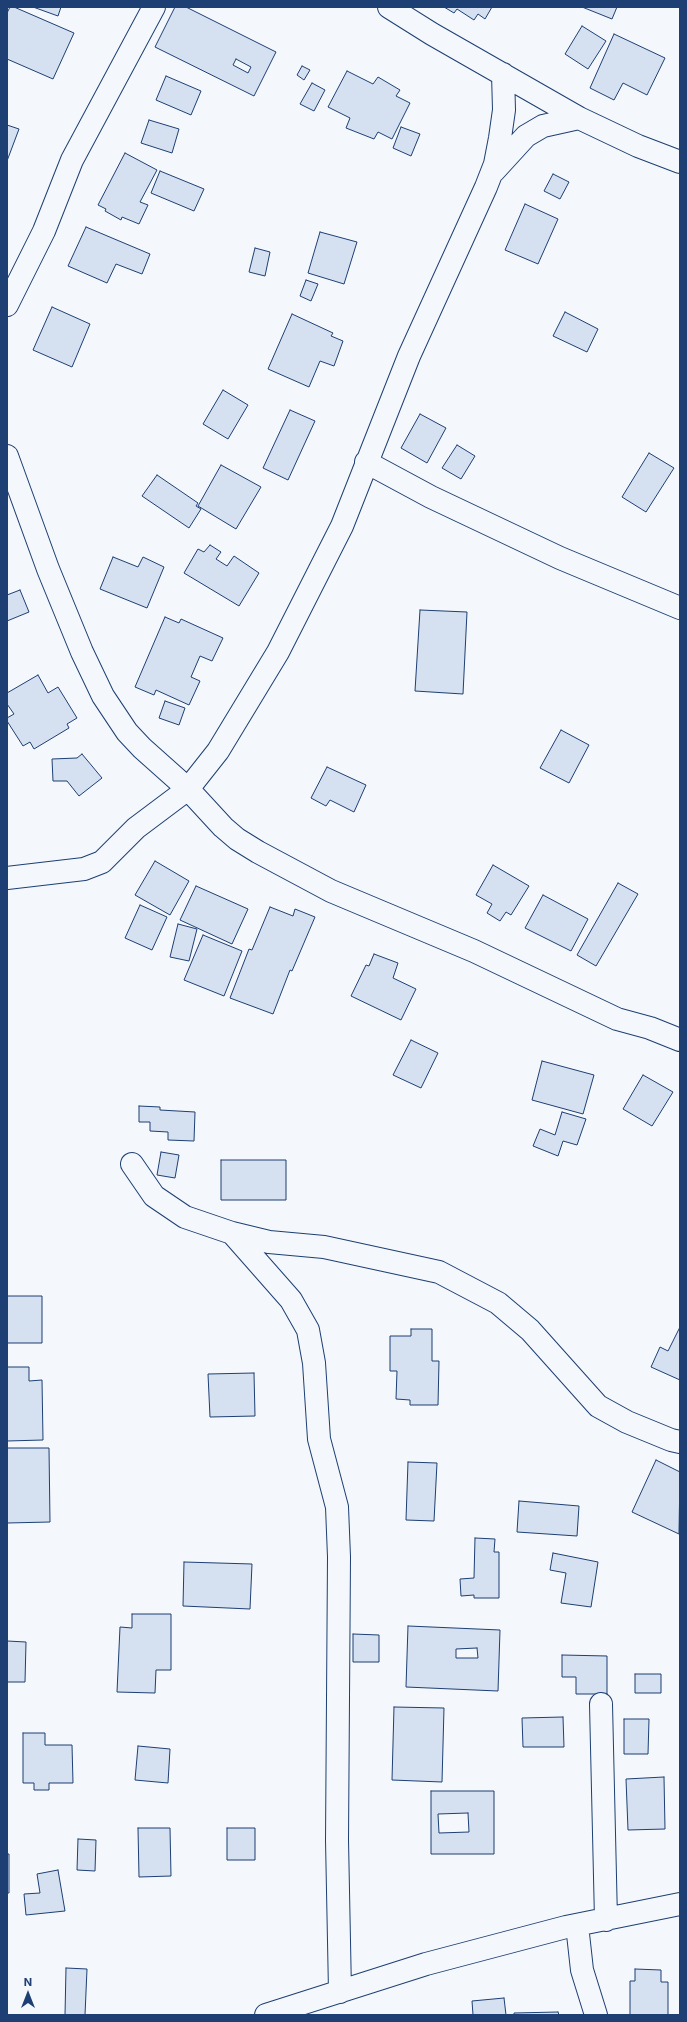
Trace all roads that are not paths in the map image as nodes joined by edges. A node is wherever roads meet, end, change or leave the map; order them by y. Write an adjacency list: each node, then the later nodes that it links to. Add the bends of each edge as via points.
1 (154, 7): 7 (street, via 72,160 44,231)
2 (389, 7): 3 (street)
3 (503, 74): 4 (street); 6 (street, via 504,110 499,145)
4 (579, 118): 5 (street, via 638,146); 6 (street, via 543,126 526,136)
5 (680, 162)
6 (490, 175): 9 (street, via 409,356)
7 (7, 305)
8 (7, 456): 11 (street, via 48,569 103,696 127,732)
9 (366, 462): 10 (street, via 431,497 560,558); 11 (street, via 342,526 278,652 218,751)
10 (680, 608)
11 (188, 788): 12 (street, via 136,828 112,853 96,865 84,869); 13 (street, via 218,822 238,839 331,891 474,952 617,1019)
12 (7, 878)
13 (680, 1040)
14 (132, 1164): 15 (street, via 154,1196 185,1216)
15 (232, 1233): 16 (street, via 269,1242 324,1247 439,1272 498,1303 530,1330 598,1406 627,1422); 21 (street, via 291,1300 308,1330 314,1363 319,1439 337,1507 337,1840)
16 (680, 1442)
17 (601, 1704): 19 (street)
18 (680, 1904): 19 (street)
19 (606, 1920): 20 (street)
20 (577, 1925): 21 (street, via 426,1964); 23 (street, via 582,1970)
21 (340, 1992): 22 (street)
22 (266, 2015)
23 (596, 2015)

